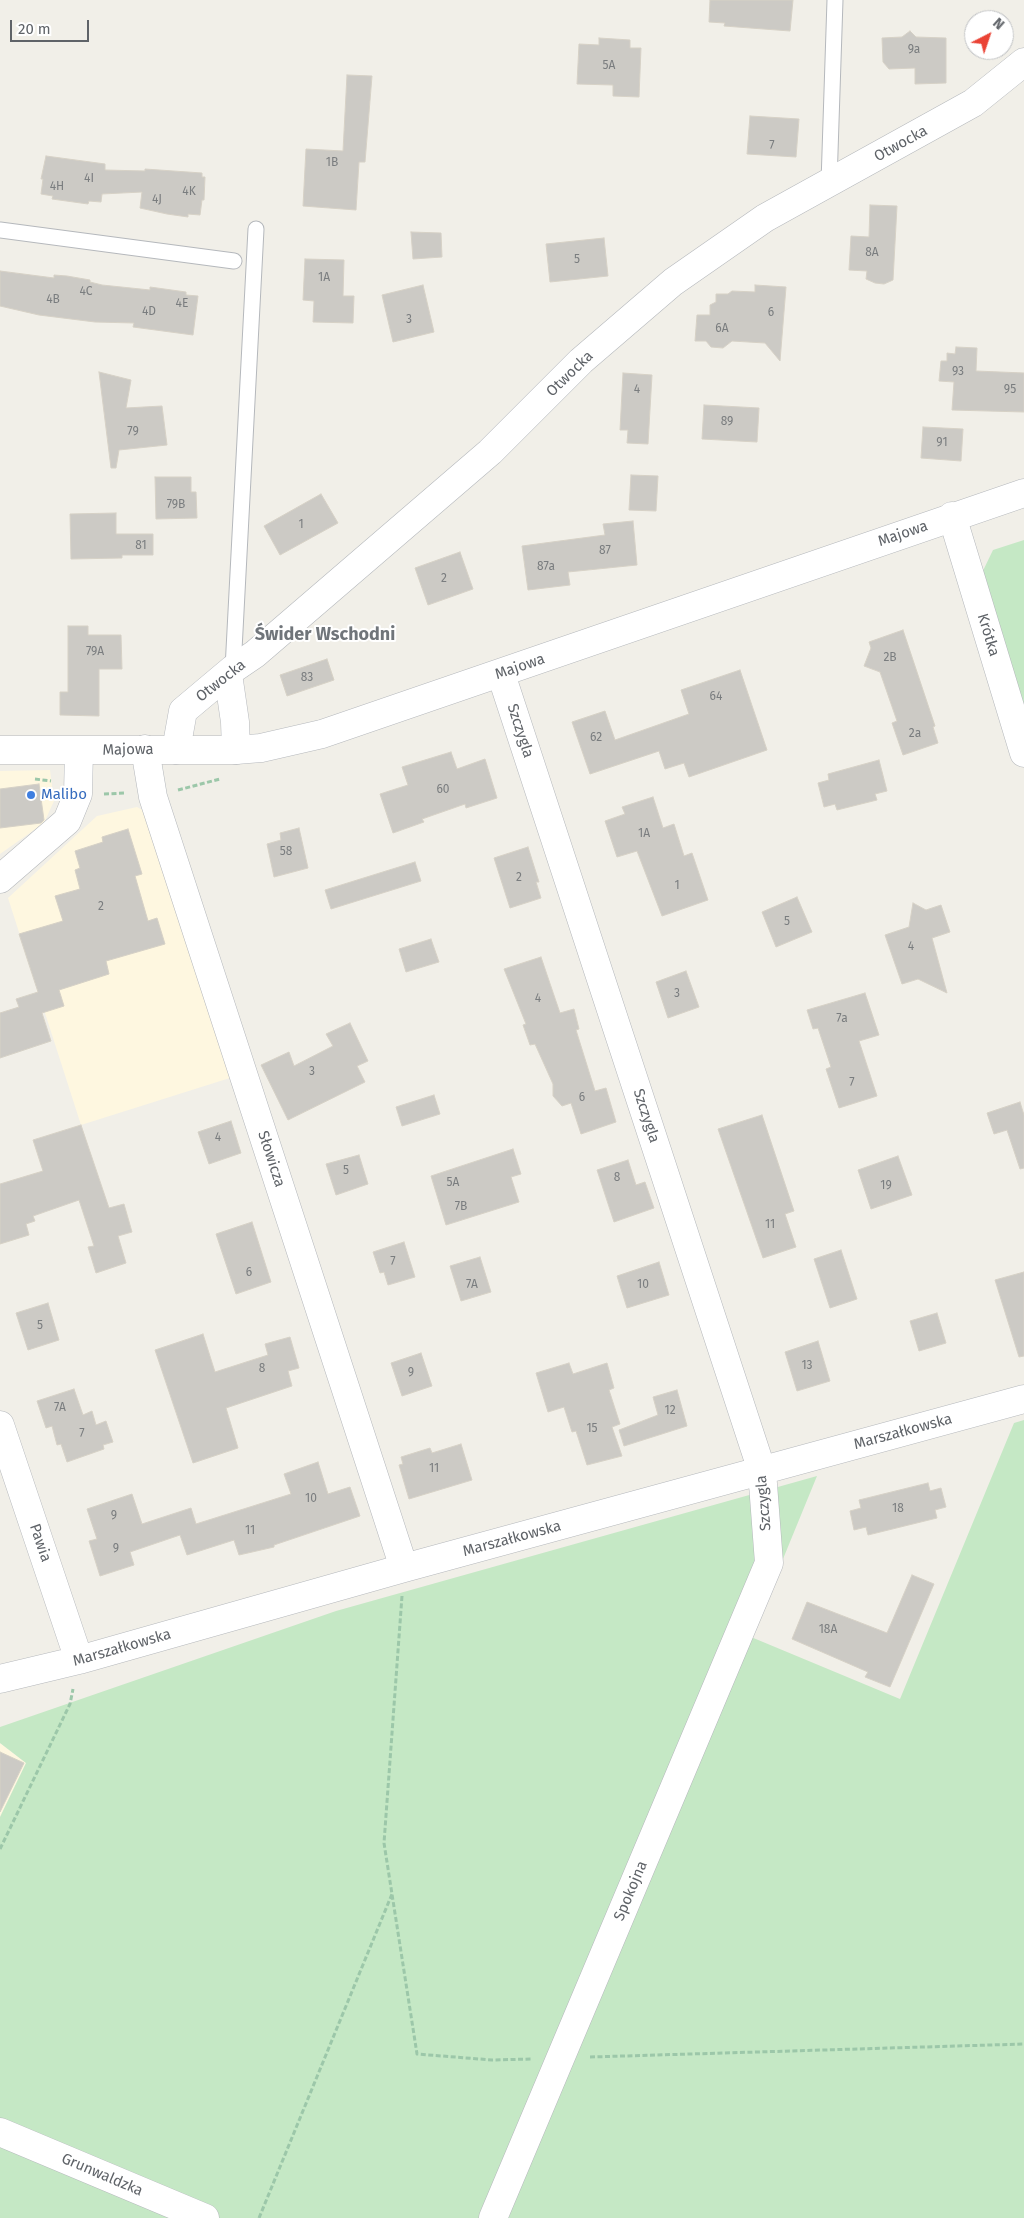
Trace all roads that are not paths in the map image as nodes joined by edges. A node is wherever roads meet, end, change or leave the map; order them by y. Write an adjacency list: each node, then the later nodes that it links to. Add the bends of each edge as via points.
1 (835, 0): 3 (lane)
2 (1024, 62): 3 (street, Otwocka, via 973,103)
3 (828, 183): 9 (street, Otwocka, via 765,218 673,282 581,361 490,452)
4 (256, 229): 9 (lane)
5 (0, 230): 6 (lane)
6 (234, 261)
7 (1024, 492): 8 (street, Majowa)
8 (952, 516): 10 (street, Majowa); 16 (street, Krótka)
9 (230, 672): 13 (street, Otwocka, via 183,711); 14 (street)
10 (501, 674): 14 (street, Majowa, via 322,734 261,748); 20 (street, Szczygla)
11 (145, 749): 13 (street, Majowa); 15 (street, Majowa); 22 (street, Słowicza, via 153,797)
12 (0, 750): 15 (street, Majowa)
13 (176, 750): 14 (street, Majowa)
14 (236, 750)
15 (79, 751): 17 (street, via 78,794 67,821)
16 (1024, 753)
17 (0, 879)
18 (1024, 1399): 20 (street, Marszałkowska)
19 (0, 1426): 23 (street, Pawia)
20 (762, 1470): 21 (street, Szczygla); 22 (street, Marszałkowska)
21 (769, 1563): 27 (street, Spokojna)
22 (404, 1568): 23 (street, Marszałkowska)
23 (79, 1660): 24 (street, Marszałkowska)
24 (0, 1679)
25 (0, 2132): 26 (street, Grunwaldzka)
26 (205, 2218)
27 (493, 2218)

